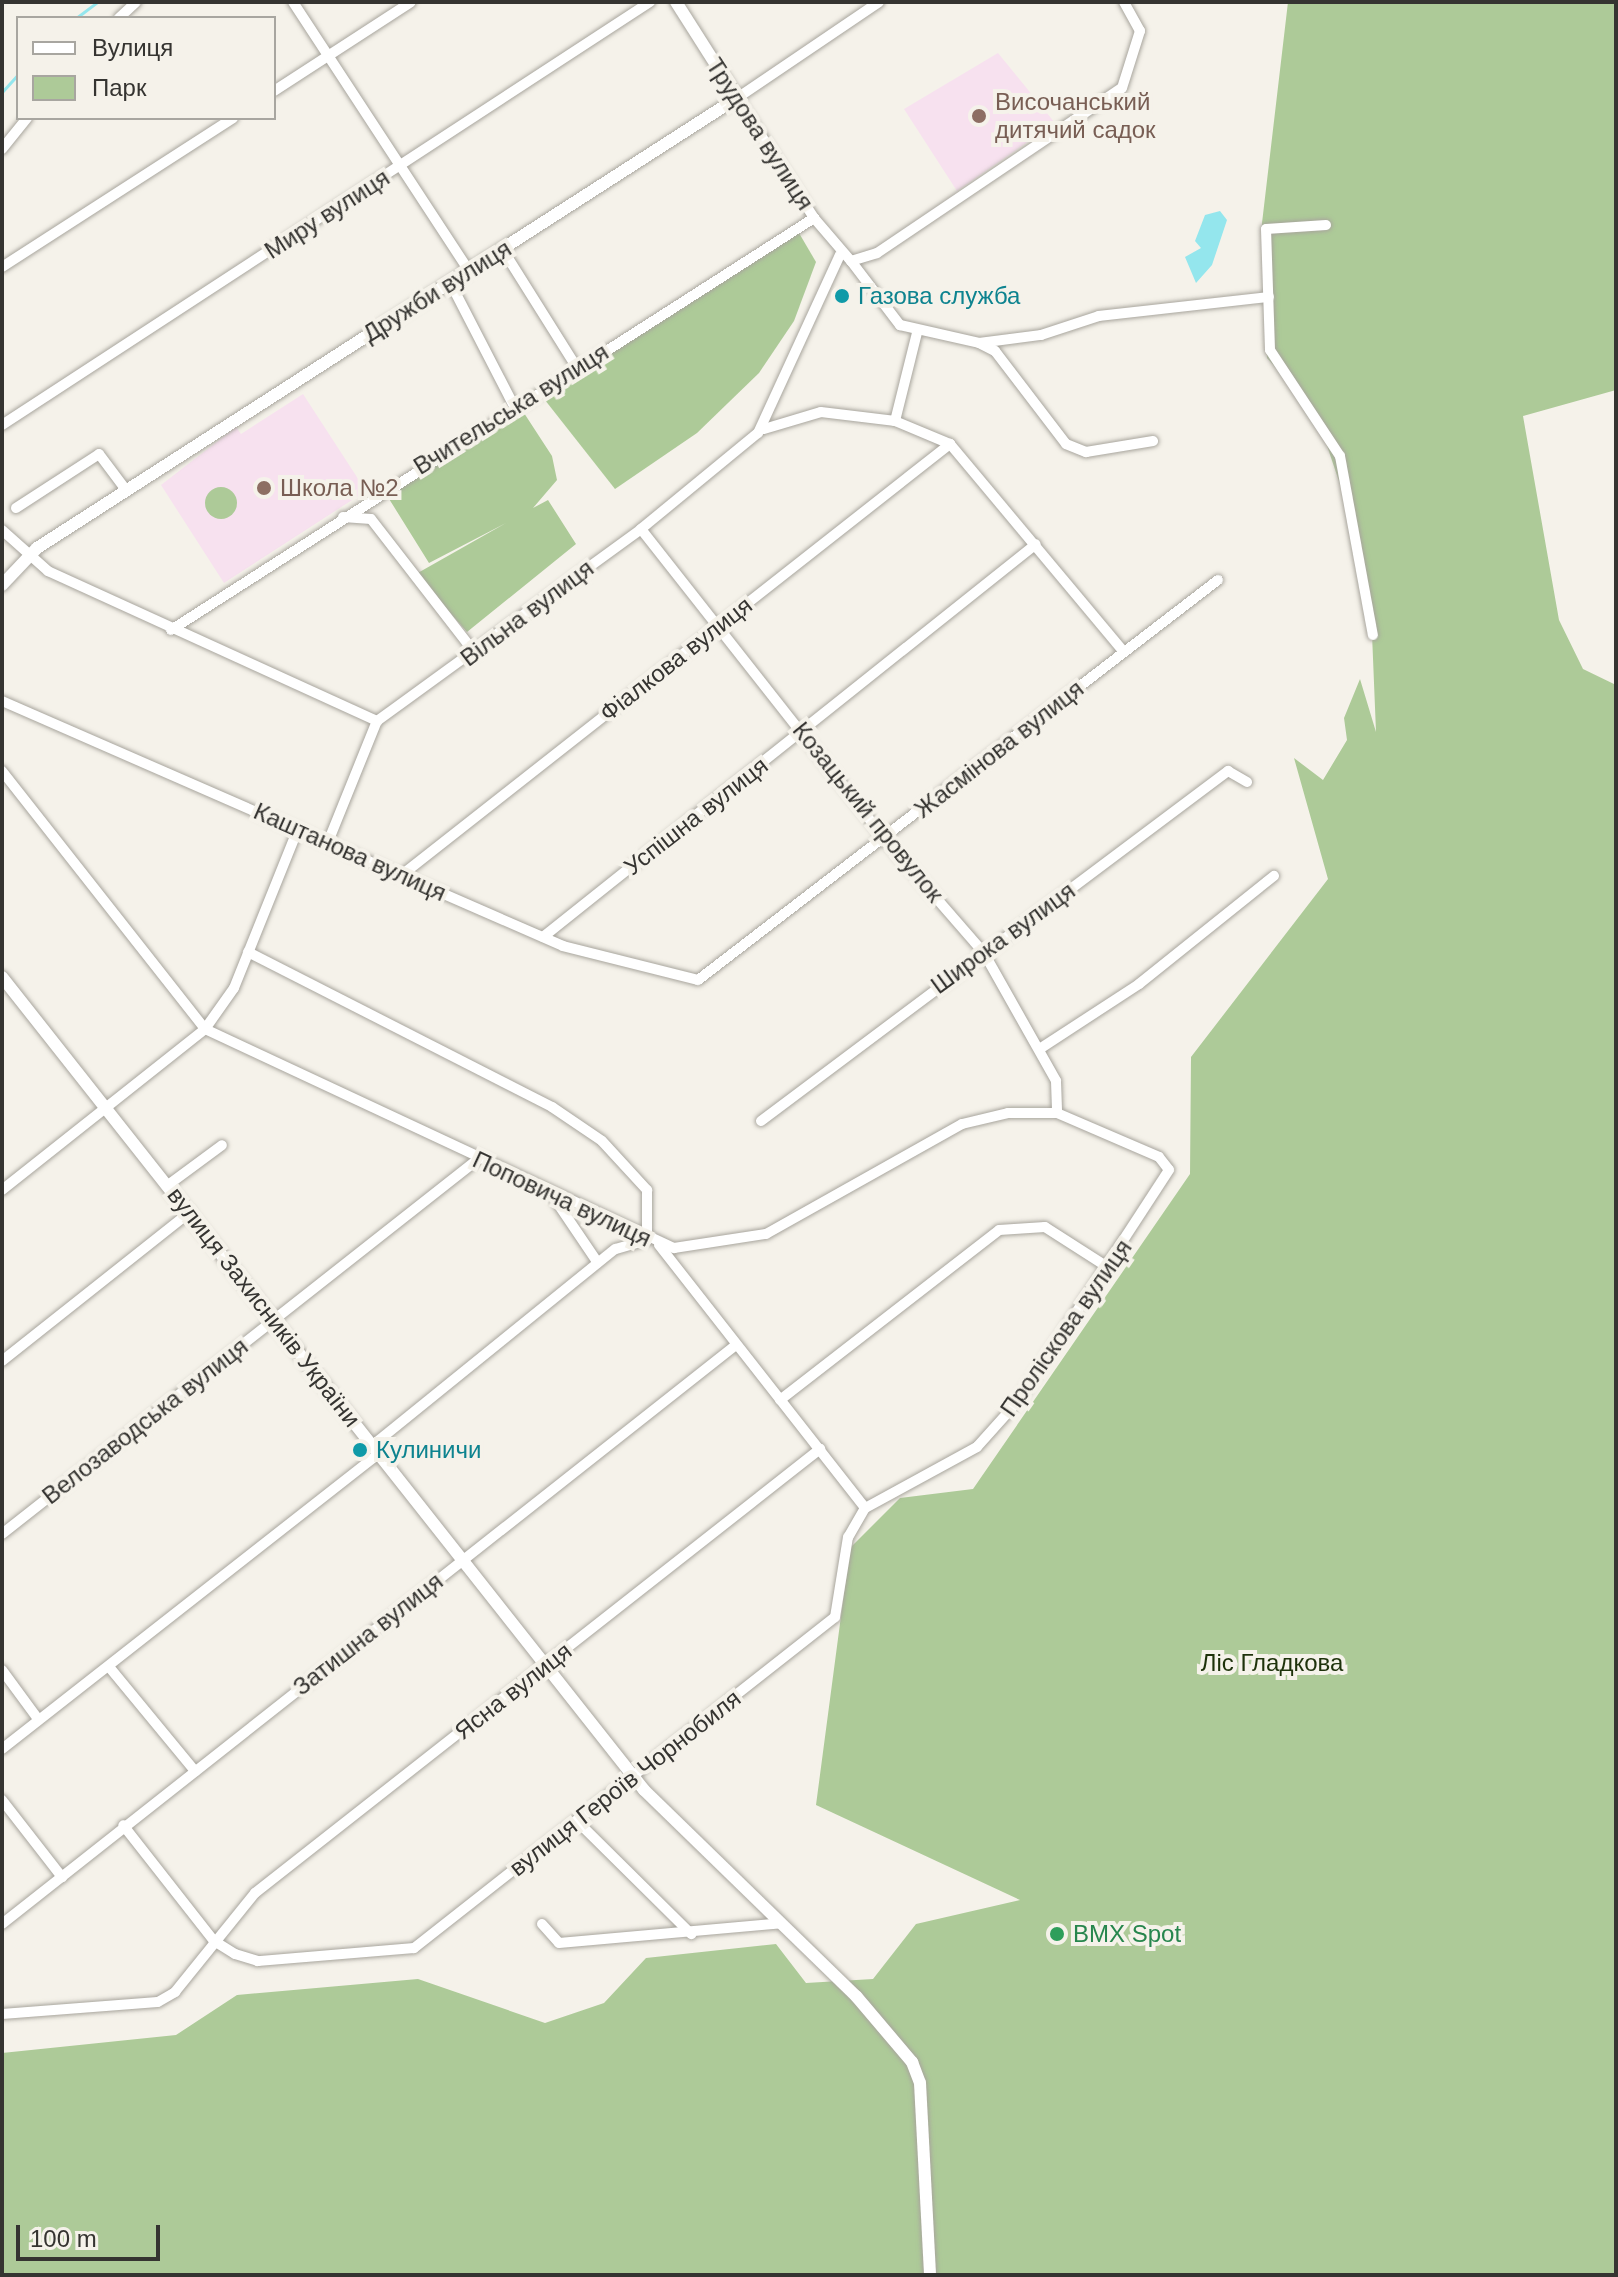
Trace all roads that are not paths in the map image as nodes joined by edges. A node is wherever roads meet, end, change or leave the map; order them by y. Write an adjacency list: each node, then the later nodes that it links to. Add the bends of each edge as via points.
1 (136, 2): 8 (street)
2 (293, 2): 9 (street)
3 (411, 2): 9 (street)
4 (650, 2): 15 (street, Миру вулиця)
5 (676, 2): 11 (street, Трудова вулиця)
6 (879, 2): 11 (street, Дружби вулиця)
7 (1124, 2): 19 (street, via 1140,31 1122,88 877,253)
8 (121, 16)
9 (327, 57): 10 (street); 15 (street)
10 (276, 90)
11 (737, 98): 16 (street, Трудова вулиця); 18 (street, Дружби вулиця)
12 (25, 120): 14 (street)
13 (230, 120): 20 (street)
14 (2, 149)
15 (400, 167): 21 (street); 29 (street, Миру вулиця)
16 (814, 218): 19 (street, Трудова вулиця); 26 (street, Вчительська вулиця)
17 (1326, 225): 23 (street, via 1266,229)
18 (503, 250): 21 (street, Дружби вулиця); 26 (street)
19 (845, 258): 24 (street, Трудова вулиця, via 900,325); 30 (street, Вільна вулиця)
20 (2, 267)
21 (469, 271): 22 (street, Дружби вулиця)
22 (451, 284): 27 (street); 33 (street, Дружби вулиця)
23 (1269, 297): 25 (street, via 1099,316 1041,335); 44 (street, via 1270,350 1340,456)
24 (917, 333): 25 (street); 28 (street)
25 (979, 343): 31 (street, via 995,351 1066,444 1086,452)
26 (575, 365): 27 (street, Вчительська вулиця)
27 (515, 408): 35 (street, Вчительська вулиця)
28 (895, 421): 30 (street, via 821,412 782,418); 32 (street)
29 (2, 425)
30 (758, 433): 36 (street, Вільна вулиця)
31 (1153, 441)
32 (950, 444): 38 (street); 42 (street, Фіалкова вулиця)
33 (126, 490): 34 (street, via 99,454); 39 (street, Дружби вулиця)
34 (16, 508)
35 (343, 517): 43 (street, Вчительська вулиця); 46 (street, via 371,519)
36 (641, 529): 42 (street, Козацький провулок); 46 (street, Вільна вулиця)
37 (2, 530): 39 (street)
38 (1036, 544): 45 (street); 49 (street, Успішна вулиця)
39 (25, 557): 41 (street, Дружби вулиця); 43 (street)
40 (1218, 580): 45 (street, Жасмінова вулиця)
41 (2, 585)
42 (719, 624): 49 (street, Козацький провулок); 55 (street, Фіалкова вулиця)
43 (171, 630): 48 (street)
44 (1373, 635)
45 (1124, 652): 53 (street, Жасмінова вулиця)
46 (475, 653): 48 (street, Вільна вулиця)
47 (2, 701): 52 (street, Каштанова вулиця)
48 (377, 721): 54 (street)
49 (802, 732): 53 (street, Козацький провулок); 57 (street, Успішна вулиця)
50 (2, 771): 62 (street)
51 (1247, 782): 59 (street, Широка вулиця, via 1228,771)
52 (298, 829): 54 (street, Каштанова вулиця); 58 (street)
53 (884, 838): 59 (street, Козацький провулок); 61 (street, Жасмінова вулиця)
54 (328, 842): 55 (street, Каштанова вулиця)
55 (403, 874): 57 (street, Каштанова вулиця)
56 (1274, 876): 63 (street, via 1139,984)
57 (543, 937): 61 (street, Каштанова вулиця)
58 (248, 952): 62 (street); 73 (street, via 552,1107 602,1141 647,1190)
59 (984, 953): 63 (street, Козацький провулок); 66 (street, Широка вулиця)
60 (2, 977): 64 (street, вулиця Захисників України)
61 (706, 979)
62 (205, 1029): 64 (street); 68 (street, Поповича вулиця)
63 (1041, 1048): 65 (street, Козацький провулок, via 1056,1081)
64 (106, 1107): 69 (street, вулиця Захисників України); 70 (street)
65 (1057, 1113): 73 (street, Поповича вулиця, via 962,1124 766,1234 674,1248); 75 (street, Проліскова вулиця, via 1165,1160 1166,1179)
66 (761, 1121)
67 (222, 1145): 69 (street)
68 (477, 1160): 71 (street, Поповича вулиця); 76 (street, Велозаводська вулиця)
69 (168, 1185): 72 (street, вулиця Захисників України)
70 (2, 1190)
71 (552, 1196): 73 (street, Поповича вулиця); 74 (street)
72 (190, 1212): 76 (street, вулиця Захисників України); 78 (street)
73 (653, 1242): 74 (street); 77 (street)
74 (598, 1263): 80 (street)
75 (1109, 1268): 79 (street, via 1045,1227 999,1230); 82 (street, Проліскова вулиця, via 1020,1399 977,1447)
76 (275, 1320): 80 (street, вулиця Захисників України); 83 (street, Велозаводська вулиця)
77 (736, 1345): 79 (street); 84 (street, Затишна вулиця)
78 (2, 1361)
79 (780, 1400): 81 (street)
80 (376, 1449): 84 (street, вулиця Захисників України); 86 (street)
81 (820, 1449): 82 (street); 85 (street, Ясна вулиця)
82 (865, 1508): 91 (street, вулиця Героїв Чорнобиля, via 848,1537 835,1617)
83 (2, 1534)
84 (462, 1559): 85 (street, вулиця Захисників України); 90 (street, Затишна вулиця)
85 (545, 1665): 91 (street, вулиця Захисників України); 100 (street, Ясна вулиця, via 255,1893)
86 (110, 1668): 88 (street); 90 (street)
87 (2, 1670): 88 (street)
88 (38, 1719): 89 (street)
89 (2, 1749)
90 (195, 1771): 94 (street, Затишна вулиця)
91 (633, 1776): 93 (street, вулиця Героїв Чорнобиля); 96 (street, вулиця Захисників України)
92 (2, 1800): 95 (street)
93 (577, 1821): 99 (street); 100 (street, вулиця Героїв Чорнобиля, via 414,1948 258,1961)
94 (123, 1825): 95 (street, Затишна вулиця); 100 (street)
95 (62, 1877): 97 (street, Затишна вулиця)
96 (781, 1923): 99 (street); 102 (street, вулиця Захисників України, via 912,2062 923,2111)
97 (2, 1924)
98 (542, 1924): 99 (street, via 559,1943)
99 (691, 1934)
100 (214, 1941): 101 (street, Ясна вулиця, via 158,2002)
101 (2, 2014)
102 (930, 2275)

